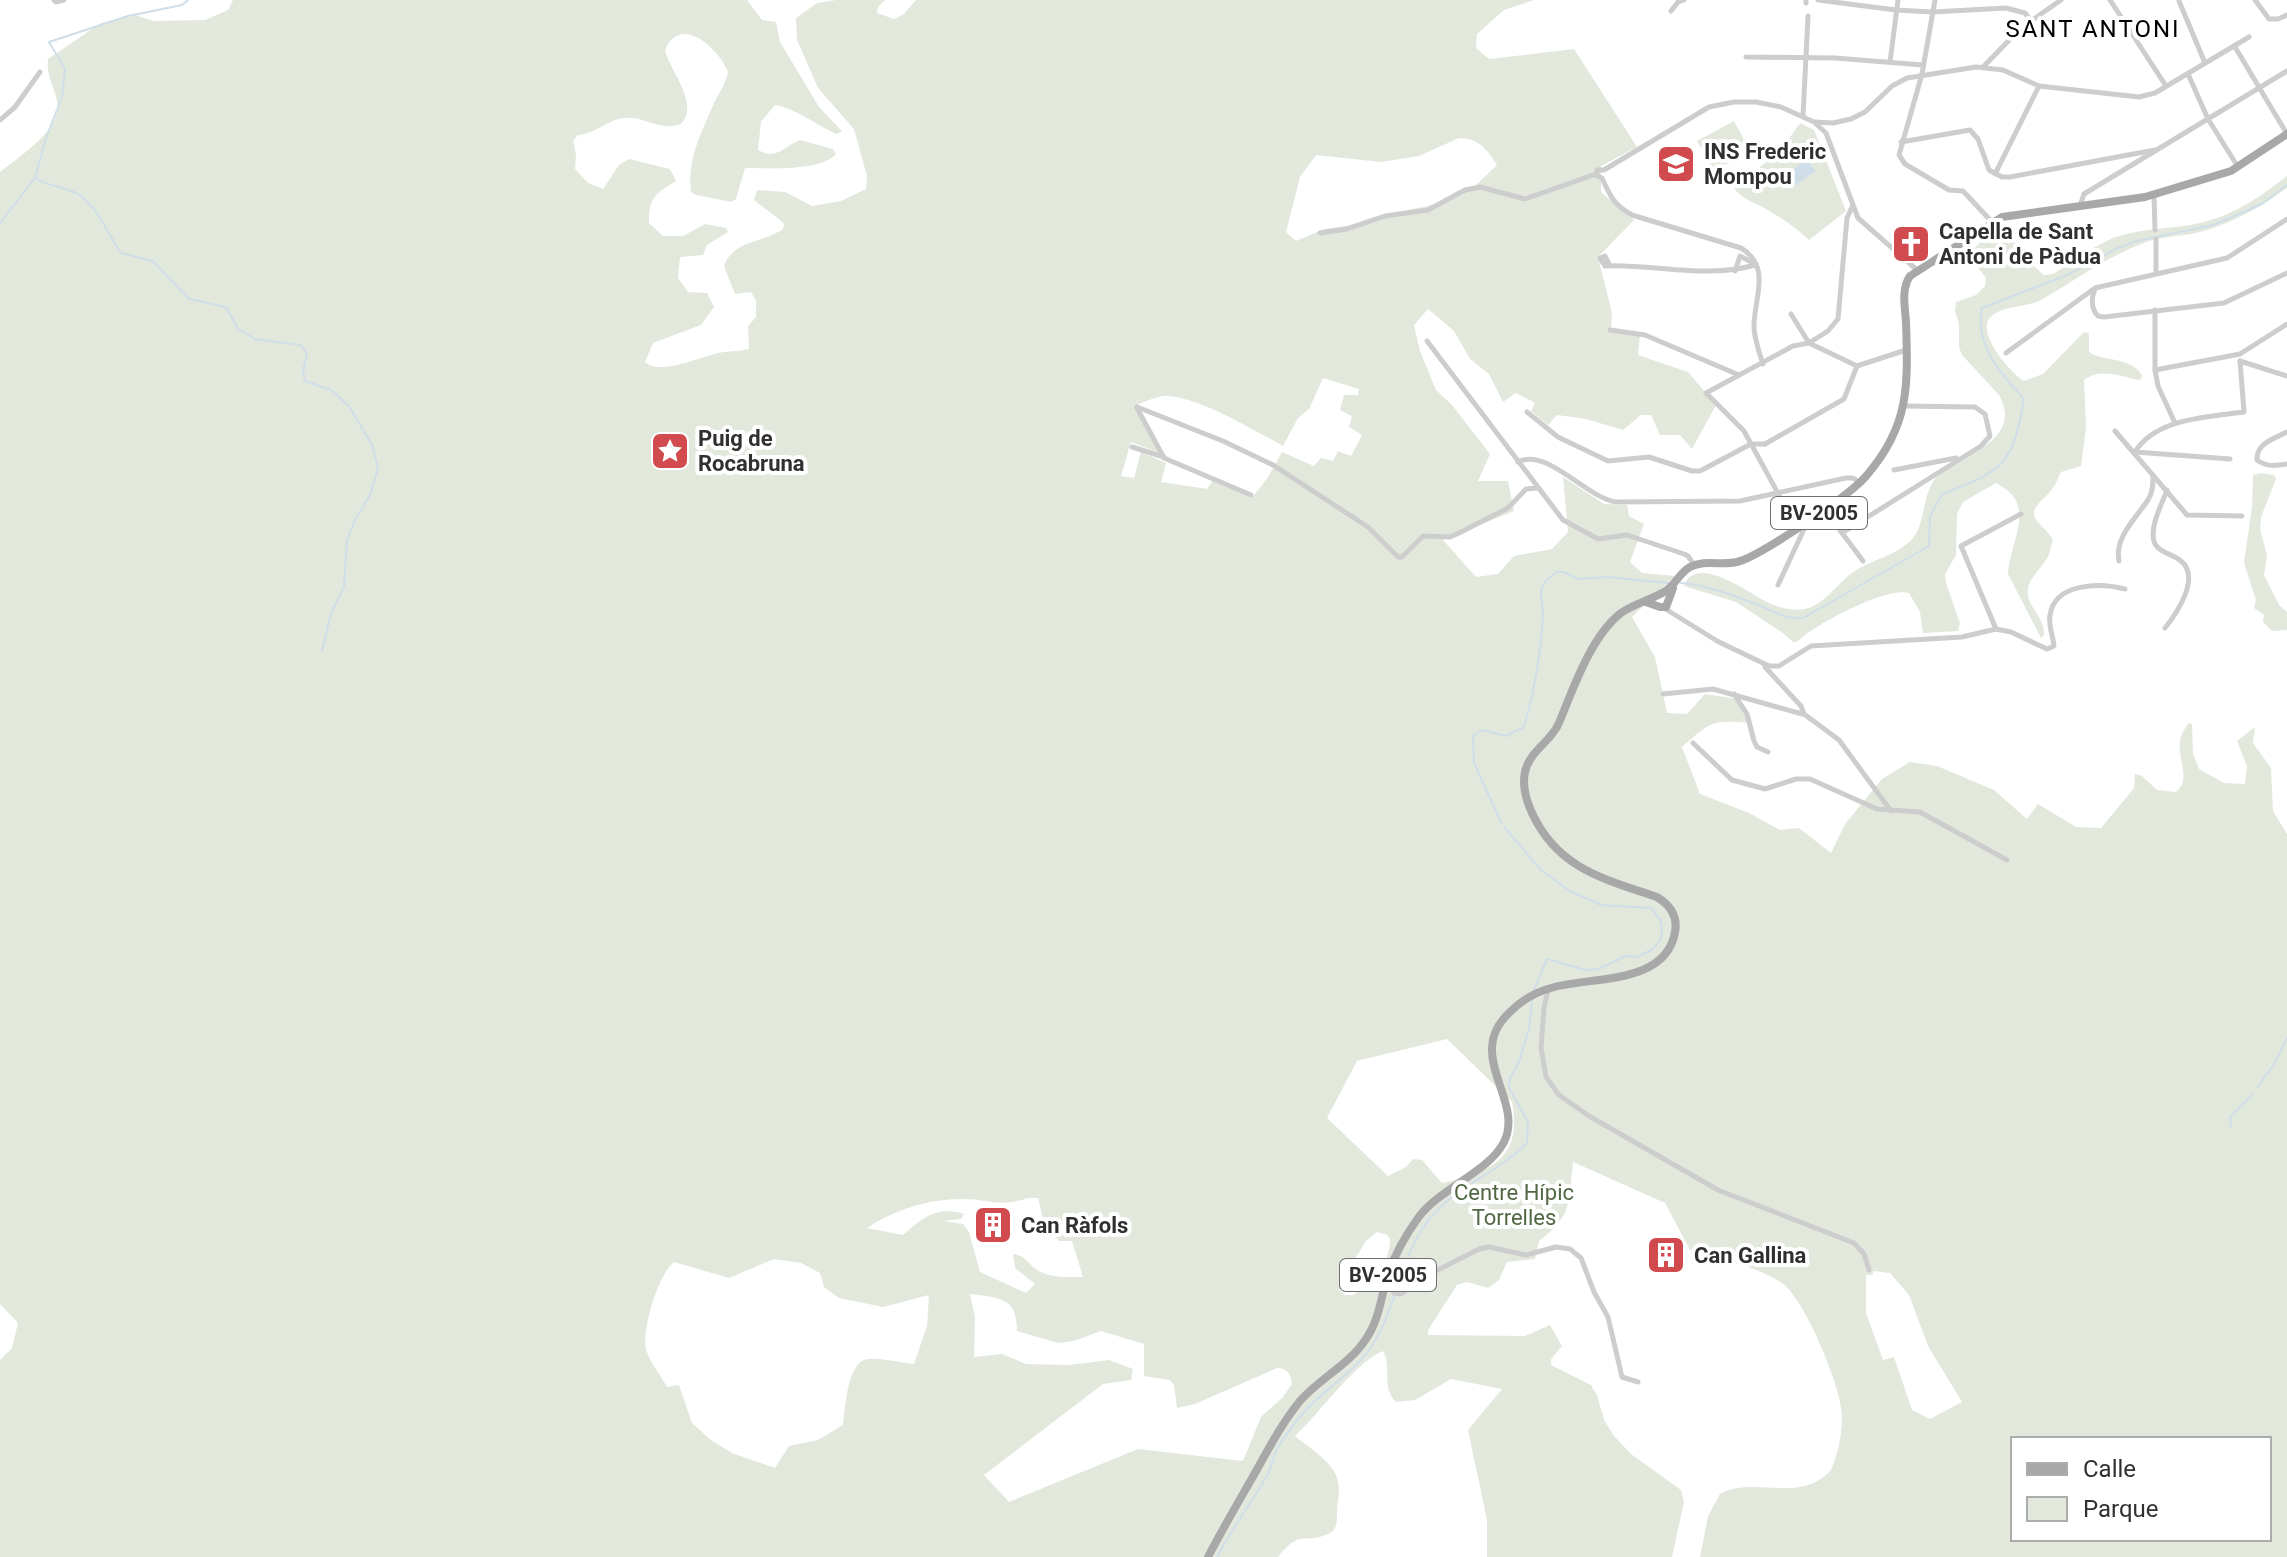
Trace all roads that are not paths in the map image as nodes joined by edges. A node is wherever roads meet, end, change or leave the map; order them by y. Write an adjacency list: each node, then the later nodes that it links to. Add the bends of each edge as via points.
1 (54, 0): 2 (street)
2 (64, 0)
3 (1818, 0): 13 (street)
4 (1898, 0): 13 (street)
5 (1935, 0): 15 (street)
6 (2011, 0): 12 (street)
7 (2061, 0): 18 (street)
8 (2110, 0): 34 (street)
9 (2255, 0): 16 (street, via 2269,19)
10 (1679, 1): 14 (street)
11 (2179, 1): 24 (street)
12 (2006, 8): 15 (street); 18 (street, via 2025,13)
13 (1896, 10): 15 (street); 23 (street)
14 (1671, 11)
15 (1933, 12): 26 (street)
16 (2287, 15)
17 (1808, 16): 22 (street)
18 (2031, 21): 27 (street)
19 (2249, 37): 20 (street)
20 (2235, 47): 24 (street); 35 (street)
21 (1746, 57): 22 (street)
22 (1807, 59): 23 (street); 36 (street)
23 (1890, 62): 25 (street)
24 (2205, 63): 31 (street)
25 (1907, 64): 26 (street); 32 (street)
26 (1923, 65): 30 (street)
27 (1983, 67): 30 (street); 33 (street)
28 (2287, 71): 35 (street)
29 (40, 72): 38 (street)
30 (1922, 74): 32 (street); 43 (street)
31 (2188, 74): 34 (street); 37 (street)
32 (1914, 76): 40 (street, via 1892,86 1865,112)
33 (2039, 86): 34 (street, via 2124,97); 46 (street)
34 (2166, 86)
35 (2259, 89): 37 (street); 42 (street)
36 (1803, 116): 39 (street); 47 (street, via 1756,102 1718,104 1598,170)
37 (2208, 119): 44 (street); 45 (street)
38 (0, 120)
39 (1814, 122): 40 (street); 41 (street)
40 (1833, 123): 41 (street)
41 (1826, 133): 49 (street)
42 (2287, 134): 45 (main road)
43 (1901, 142): 46 (street, via 1970,130); 54 (street, via 1899,155 1905,164 1949,190 1963,191)
44 (2155, 150): 46 (street, via 2018,176); 50 (street, via 2084,194)
45 (2238, 167): 48 (main road)
46 (1995, 174)
47 (1599, 176): 56 (street, via 1525,199 1480,187 1465,190 1428,210); 58 (street, via 1619,208 1741,248)
48 (2153, 194): 50 (main road); 55 (street)
49 (1853, 206): 51 (street); 52 (street)
50 (2080, 206): 54 (main road)
51 (1847, 218): 52 (street); 70 (street, via 1838,319)
52 (1858, 218): 61 (street)
53 (2287, 219): 62 (street, via 2227,258)
54 (1992, 222): 61 (main road)
55 (2155, 230)
56 (1320, 233)
57 (2156, 239): 62 (street)
58 (1755, 265): 60 (street); 60 (street, via 1740,256); 76 (street, via 1761,289 1754,326)
59 (1610, 266): 60 (street)
60 (1735, 271)
61 (1918, 271): 71 (main road, BV-2005, via 1909,277 1904,292)
62 (2156, 273): 64 (street)
63 (2287, 273): 65 (street, via 2224,303)
64 (2095, 288): 65 (street, via 2091,297 2098,316); 73 (street)
65 (2155, 310): 79 (street)
66 (1791, 314): 70 (street)
67 (2287, 324): 72 (street)
68 (1610, 330): 80 (street, via 1645,335)
69 (1427, 341): 95 (street)
70 (1809, 343): 76 (street); 77 (street)
71 (1907, 350): 77 (street); 82 (main road, BV-2005)
72 (2246, 350): 74 (street); 78 (street)
73 (2006, 353)
74 (2232, 357): 75 (street); 79 (street)
75 (2240, 361): 78 (street); 84 (street, via 2244,412)
76 (1763, 364): 80 (street)
77 (1857, 366): 88 (street, via 1844,399)
78 (2249, 366): 81 (street)
79 (2155, 370): 84 (street)
80 (1739, 375): 87 (street, via 1706,393)
81 (2287, 376)
82 (1903, 406): 92 (street, via 1975,407 1985,414 1987,442); 99 (main road, BV-2005, via 1895,436)
83 (1527, 412): 87 (street, via 1558,437 1608,461 1649,457 1700,471)
84 (2175, 423): 90 (street)
85 (2115, 431): 90 (street)
86 (2287, 432): 96 (street, via 2260,446 2257,460 2272,467)
87 (1751, 444): 88 (street); 91 (street)
88 (1765, 444): 91 (street)
89 (1132, 447): 93 (street)
90 (2135, 452): 94 (street); 98 (street)
91 (1755, 453): 102 (street)
92 (1961, 457): 97 (street); 109 (street)
93 (1164, 458): 100 (street, via 1137,407 1273,465 1368,527 1398,557 1423,536 1450,537 1508,508 1526,489); 103 (street)
94 (2230, 459)
95 (1518, 463): 100 (street); 102 (street, via 1543,461 1598,497 1616,502 1740,501)
96 (2287, 464)
97 (1894, 470)
98 (2153, 474): 101 (street); 111 (street, via 2148,500 2117,551)
99 (1860, 482): 102 (street, via 1846,478); 104 (main road, BV-2005)
100 (1537, 488): 112 (street, via 1563,520 1587,534 1598,539 1627,535 1684,554)
101 (2167, 490): 106 (street, via 2187,515); 116 (street, via 2153,532 2155,543 2183,562 2188,572 2187,589)
102 (1777, 493): 108 (street)
103 (1251, 495)
104 (1825, 509): 107 (main road, BV-2005); 109 (street)
105 (2021, 514): 117 (street, via 1961,546)
106 (2242, 516)
107 (1806, 522): 108 (main road, BV-2005); 113 (street)
108 (1797, 528): 112 (main road, BV-2005, via 1746,560)
109 (1842, 533): 110 (street)
110 (1863, 561)
111 (2119, 561)
112 (1694, 565): 115 (main road, BV-2005)
113 (1778, 585)
114 (2125, 589): 117 (street, via 2079,587 2053,603 2049,618 2054,646 2047,649)
115 (1661, 600): 118 (street, via 1717,641); 126 (main road, BV-2005, via 1618,615 1603,633 1556,727 1528,763 1524,786 1541,830 1561,854 1583,870 1664,901 1675,916 1675,936 1662,957 1638,972)
116 (2165, 628)
117 (1996, 629): 118 (street, via 1962,637 1811,646 1779,666)
118 (1763, 665): 121 (street)
119 (1663, 694): 120 (street, via 1713,689)
120 (1734, 694): 121 (street); 123 (street, via 1757,747)
121 (1804, 714): 124 (street, via 1839,740)
122 (1693, 743): 124 (street, via 1732,780 1765,789 1810,779)
123 (1768, 752)
124 (1892, 812): 125 (street, via 1920,812)
125 (2007, 860)
126 (1548, 989): 127 (main road, BV-2005, via 1504,1018 1495,1033 1493,1067 1508,1116 1504,1142 1488,1161 1430,1205); 128 (street, via 1541,1048 1546,1077 1559,1095 1718,1190 1854,1243)
127 (1396, 1254): 129 (street, via 1392,1283 1395,1293 1404,1293 1435,1270 1479,1249 1526,1255 1570,1249 1581,1258 1608,1317 1622,1377); 130 (main road, BV-2005, via 1369,1335 1293,1411)
128 (1869, 1270)
129 (1638, 1382)
130 (1208, 1557)

